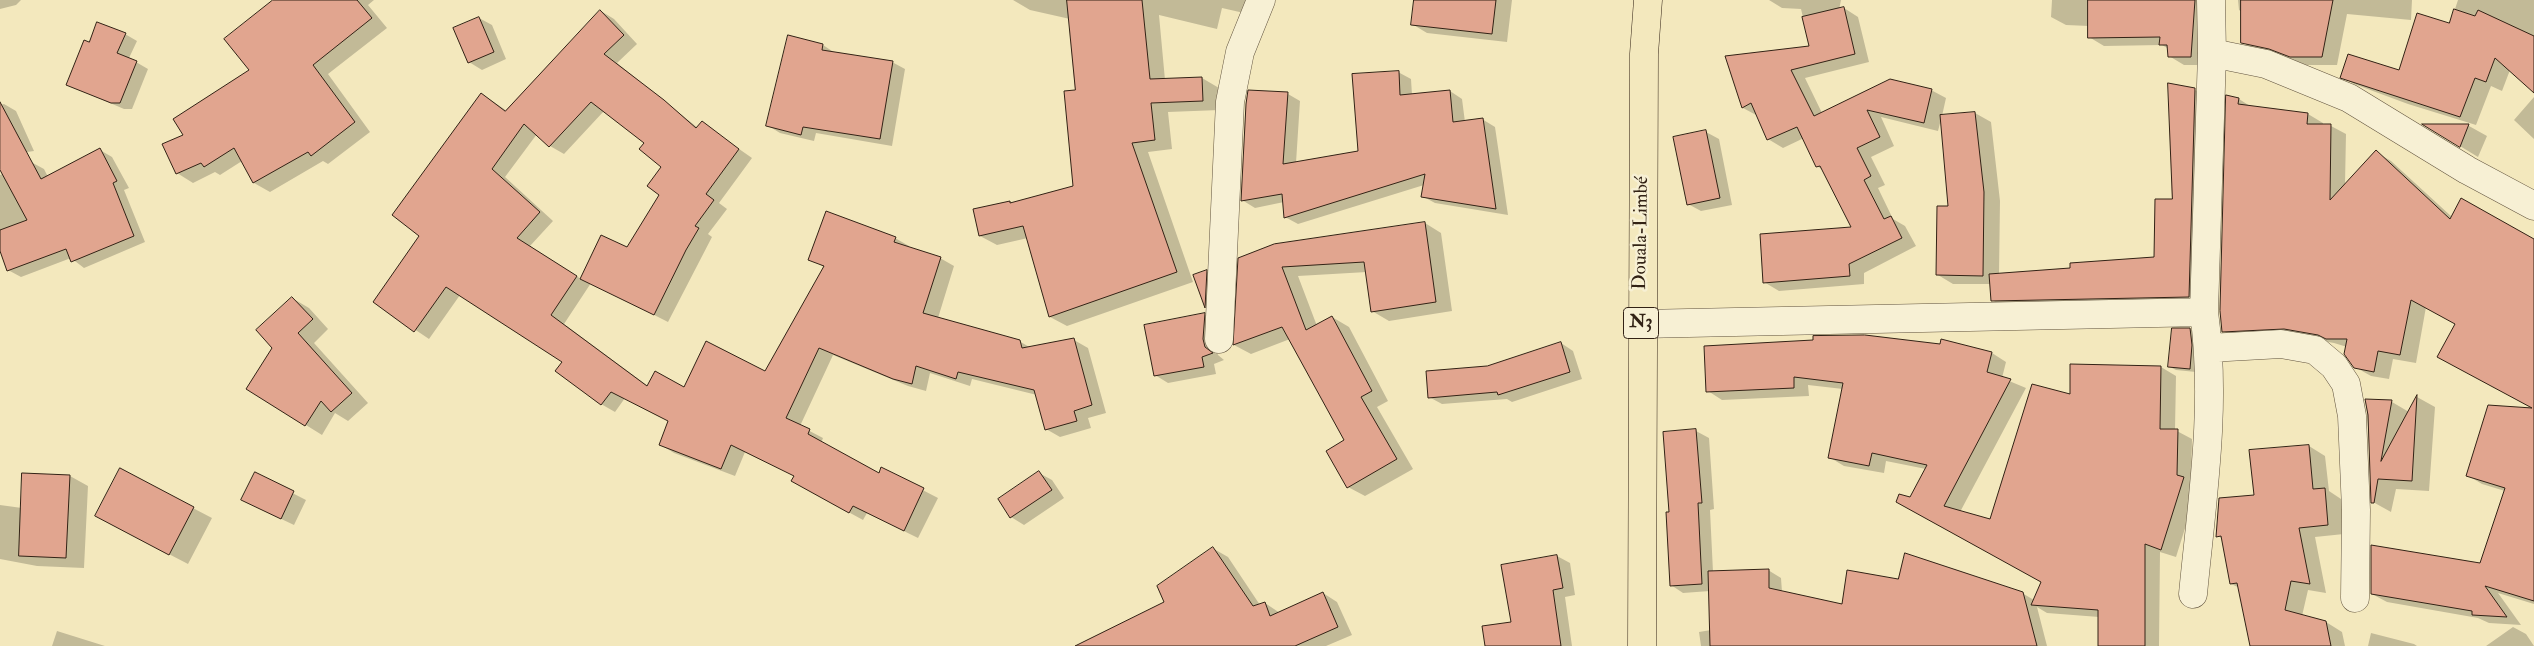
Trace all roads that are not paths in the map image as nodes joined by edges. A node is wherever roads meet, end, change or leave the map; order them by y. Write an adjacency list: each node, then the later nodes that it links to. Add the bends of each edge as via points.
1 (1261, 0): 8 (street, via 1240,52 1230,102)
2 (1648, 0): 7 (highway, Douala-Limbé / N3, via 1644,54)
3 (2211, 0): 4 (street)
4 (2212, 53): 5 (street, via 2266,64 2349,98 2467,170); 6 (street)
5 (2534, 206)
6 (2204, 312): 7 (street); 9 (street)
7 (1641, 324): 12 (highway, Douala-Limbé / N3)
8 (1219, 339)
9 (2209, 348): 10 (street, via 2210,410); 11 (street, via 2281,344 2315,350 2334,366 2346,384 2352,416 2356,510)
10 (2193, 594)
11 (2355, 598)
12 (1642, 646)

